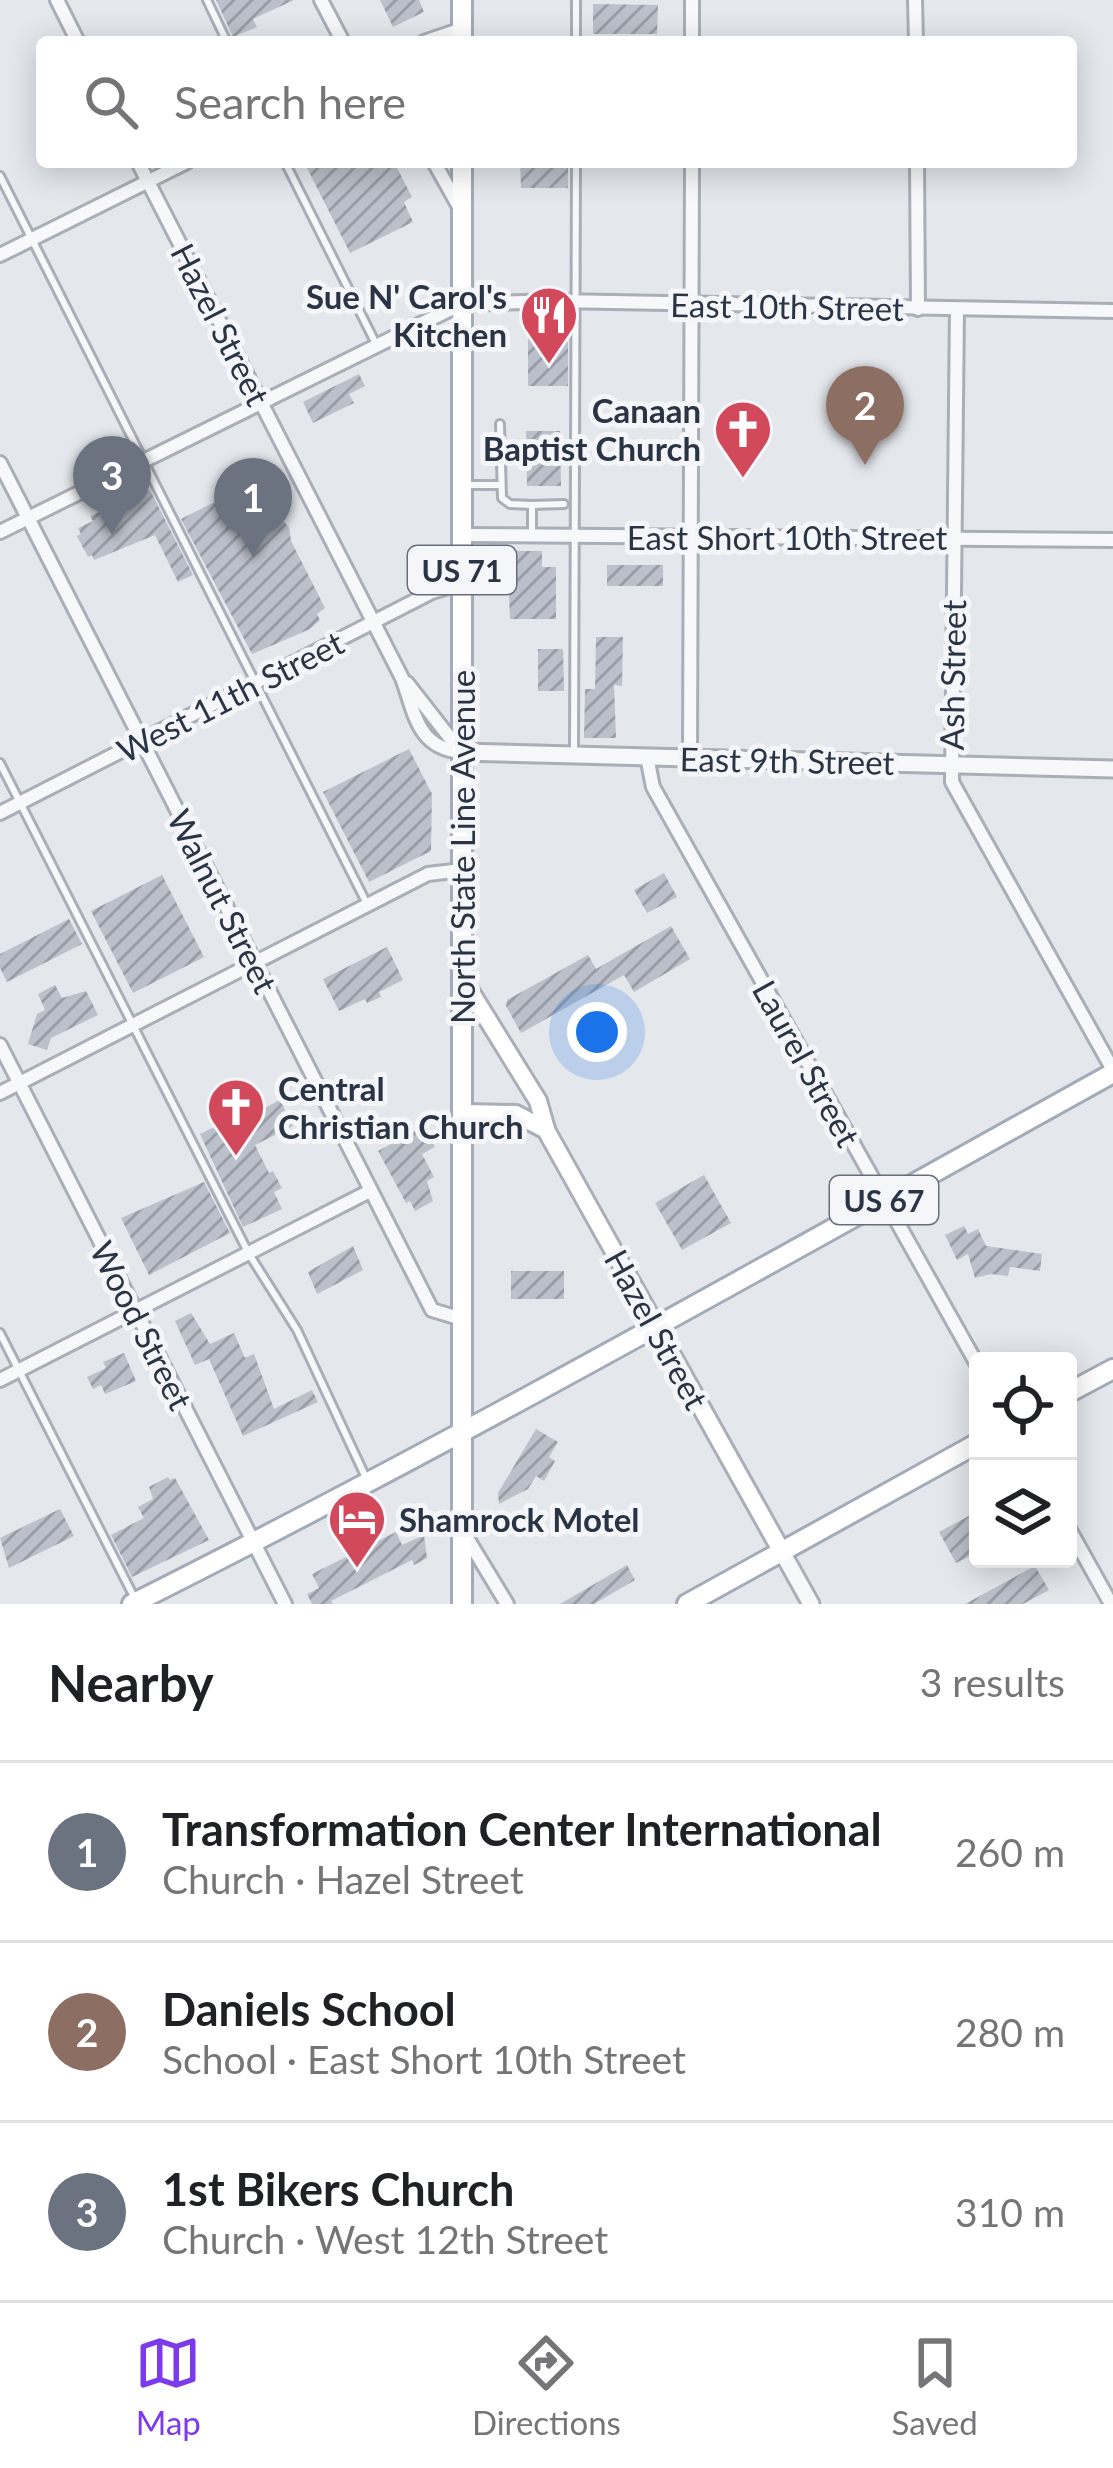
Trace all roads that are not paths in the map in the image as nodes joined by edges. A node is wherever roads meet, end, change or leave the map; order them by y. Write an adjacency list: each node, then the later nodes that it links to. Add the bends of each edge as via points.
1 (57, 0): 8 (street)
2 (206, 0): 9 (lane)
3 (321, 0): 10 (street)
4 (462, 0): 11 (main road)
5 (576, 0): 12 (lane)
6 (692, 0): 13 (street)
7 (916, 0): 14 (street)
8 (75, 36)
9 (224, 36)
10 (340, 36)
11 (462, 36)
12 (576, 36)
13 (692, 36)
14 (916, 36)
15 (141, 168): 24 (street, Hazel Street)
16 (176, 168): 24 (street)
17 (288, 168): 34 (lane)
18 (437, 168): 25 (street)
19 (462, 168): 25 (main road, North State Line Avenue / US 71)
20 (576, 168): 28 (lane)
21 (692, 168): 29 (street)
22 (917, 168): 31 (street)
23 (0, 176): 26 (lane)
24 (148, 182): 26 (street); 35 (street, Hazel Street)
25 (462, 212): 30 (main road, North State Line Avenue / US 71)
26 (32, 240): 27 (street); 37 (lane)
27 (0, 255)
28 (575, 302): 29 (street, East 10th Street); 30 (street, East 10th Street); 47 (lane)
29 (692, 303): 31 (street, East 10th Street); 48 (street)
30 (461, 304): 34 (street); 39 (main road, North State Line Avenue / US 71)
31 (918, 309): 32 (street, East 10th Street)
32 (957, 309): 33 (street, East 10th Street); 49 (street, Ash Street)
33 (1113, 311)
34 (376, 344): 35 (street)
35 (262, 402): 37 (street); 52 (street, Hazel Street)
36 (500, 424): 40 (lane)
37 (143, 461): 43 (street); 53 (lane)
38 (0, 463): 43 (street, Walnut Street)
39 (462, 485): 40 (lane); 45 (main road, North State Line Avenue / US 71)
40 (500, 485): 42 (lane, via 506,502)
41 (564, 504): 42 (lane)
42 (532, 505): 46 (lane)
43 (28, 518): 44 (street); 54 (street, Walnut Street)
44 (0, 532)
45 (462, 535): 46 (street, East Short 10th Street); 51 (main road, North State Line Avenue / US 71)
46 (532, 536): 47 (street, East Short 10th Street)
47 (574, 536): 48 (street, East Short 10th Street); 56 (lane)
48 (691, 537): 49 (street, East Short 10th Street); 58 (street)
49 (954, 537): 50 (street, East Short 10th Street); 60 (street, Ash Street)
50 (1113, 540)
51 (462, 583): 52 (street, West 11th Street); 55 (main road, North State Line Avenue / US 71)
52 (374, 624): 53 (street, West 11th Street); 55 (street, Hazel Street, via 431,744)
53 (255, 683): 54 (street, West 11th Street); 65 (lane)
54 (142, 740): 62 (street, West 11th Street); 66 (street, Walnut Street)
55 (460, 752): 56 (street, East 9th Street); 64 (main road, North State Line Avenue / US 71)
56 (574, 754): 57 (street, East 9th Street)
57 (646, 757): 58 (street, East 9th Street); 76 (street, Laurel Street, via 653,787)
58 (690, 758): 60 (street, East 9th Street)
59 (0, 763): 62 (lane)
60 (950, 764): 61 (street, East 9th Street); 70 (street, Ash Street, via 958,798)
61 (1113, 769)
62 (20, 803): 63 (street, West 11th Street); 68 (lane)
63 (0, 813)
64 (462, 870): 65 (street, via 428,874); 67 (main road, North State Line Avenue / US 71)
65 (368, 905): 66 (street)
66 (256, 965): 68 (street); 75 (street, Walnut Street)
67 (462, 978): 73 (main road, North State Line Avenue); 74 (main road, Hazel Street, via 538,1101)
68 (135, 1025): 71 (street); 77 (lane)
69 (0, 1045): 71 (street, Wood Street)
70 (1113, 1071): 76 (main road, US 67)
71 (20, 1083): 72 (street); 78 (street, Wood Street)
72 (0, 1093)
73 (463, 1114): 74 (main road, via 516,1114); 79 (main road, North State Line Avenue)
74 (546, 1130): 80 (main road, Hazel Street)
75 (370, 1191): 77 (street); 79 (street, Walnut Street, via 431,1310)
76 (884, 1200): 80 (main road, US 67); 82 (street, Laurel Street)
77 (249, 1253): 78 (street); 89 (lane, via 297,1330)
78 (135, 1312): 84 (street); 91 (street, Wood Street)
79 (462, 1319): 87 (main road, North State Line Avenue)
80 (656, 1329): 87 (main road, US 67); 93 (main road, Hazel Street)
81 (0, 1333): 84 (lane)
82 (970, 1352)
83 (1113, 1369): 86 (main road)
84 (19, 1371): 85 (street); 94 (lane)
85 (0, 1380)
86 (1077, 1388)
87 (462, 1434): 89 (main road, US 67); 90 (main road, North State Line Avenue)
88 (969, 1448): 93 (main road)
89 (368, 1484): 91 (main road, US 67)
90 (462, 1529): 96 (main road, North State Line Avenue); 97 (street)
91 (254, 1542): 94 (main road, US 67); 95 (street, Wood Street)
92 (1077, 1543): 100 (street)
93 (782, 1552): 98 (main road); 99 (street, Hazel Street)
94 (135, 1603)
95 (285, 1604)
96 (462, 1604)
97 (507, 1604)
98 (687, 1604)
99 (811, 1604)
100 (1111, 1604)

